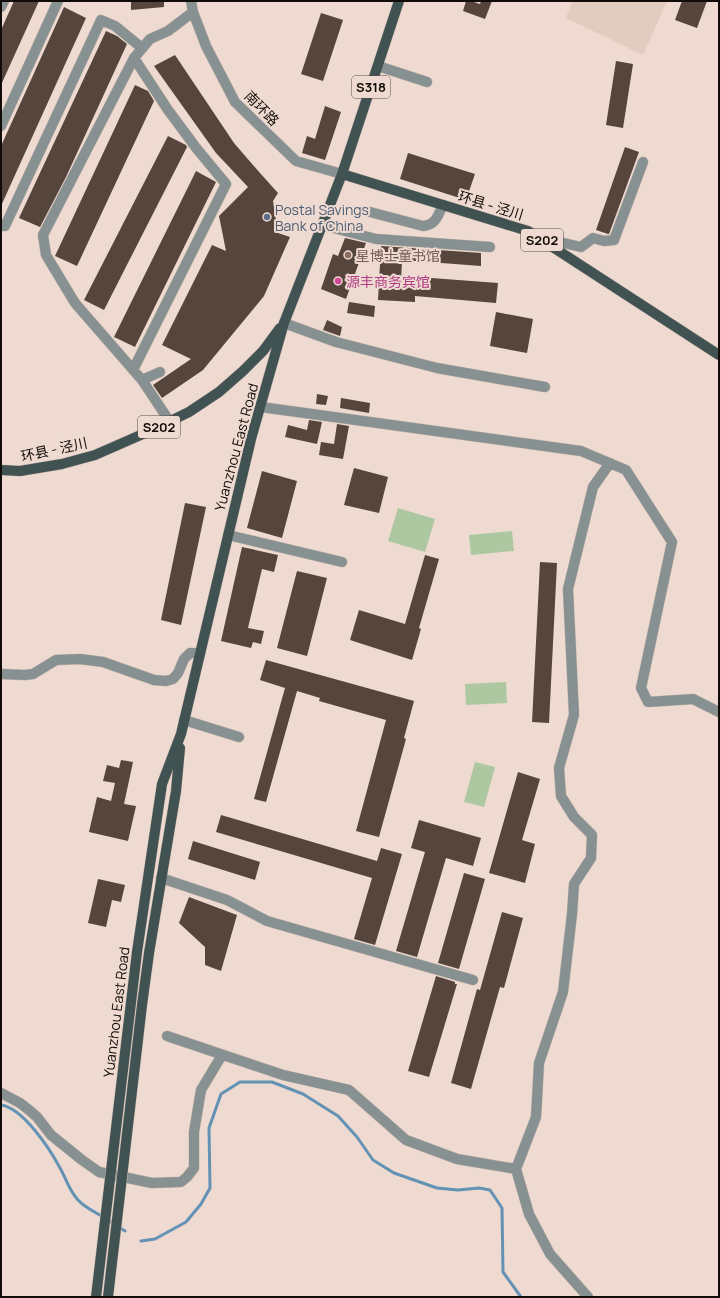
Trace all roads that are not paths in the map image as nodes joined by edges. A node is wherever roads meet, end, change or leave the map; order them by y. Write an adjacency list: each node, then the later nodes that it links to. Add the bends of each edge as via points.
1 (4, 1): 5 (street)
2 (58, 1): 11 (street)
3 (191, 1): 6 (street, 南环路)
4 (399, 1): 9 (main road, S318)
5 (1, 6)
6 (193, 12): 7 (street); 13 (street, 南环路, via 206,46 235,102 296,161)
7 (142, 48): 8 (street); 17 (street, via 115,26 101,20 5,226)
8 (134, 58): 22 (street, via 168,110 226,184); 22 (street, via 43,235 46,255 75,303)
9 (378, 66): 10 (street); 13 (main road, S318)
10 (427, 82)
11 (1, 126)
12 (643, 162): 18 (street, via 614,240 593,238 581,247 555,241)
13 (342, 174): 14 (main road, 环县 - 泾川 / S202); 16 (main road, Yuanzhou East Road / S202)
14 (443, 205): 15 (street, via 435,221 428,226); 18 (main road, 环县 - 泾川 / S202, via 528,231)
15 (370, 212)
16 (322, 225): 19 (street, via 376,240); 20 (main road, Yuanzhou East Road / S202)
17 (1, 226)
18 (546, 243): 21 (main road, 环县 - 泾川 / S202)
19 (490, 246)
20 (284, 323): 25 (street, via 336,342 437,368); 26 (main road, Yuanzhou East Road); 27 (main road, 环县 - 泾川 / S202, via 263,351 219,392)
21 (719, 355)
22 (134, 370): 24 (street)
23 (160, 372): 24 (street)
24 (142, 380): 27 (street)
25 (545, 387)
26 (261, 407): 28 (street, via 581,451); 30 (main road, Yuanzhou East Road)
27 (170, 422): 29 (main road, 环县 - 泾川 / S202, via 95,455 20,471)
28 (610, 463): 34 (street, via 626,470 672,542 641,688 648,702 693,698); 43 (street, via 593,487 568,589 574,715 559,768 560,796 574,817 592,835 591,858 574,884 563,992 540,1063 536,1117)
29 (1, 470)
30 (228, 535): 31 (street); 32 (main road, Yuanzhou East Road)
31 (342, 562)
32 (200, 653): 33 (street, via 190,653 184,658 178,673 166,682 103,662 80,658 56,660 33,674); 35 (main road, Yuanzhou East Road)
33 (1, 674)
34 (719, 712)
35 (184, 720): 36 (main road, Yuanzhou East Road); 37 (street)
36 (181, 734): 38 (main road, Yuanzhou East Road, via 176,791); 44 (main road, Yuanzhou East Road, bridge, via 162,784 137,952)
37 (239, 737)
38 (161, 878): 39 (street, via 227,900 267,921); 45 (main road, Yuanzhou East Road, bridge, via 142,1005)
39 (473, 980)
40 (167, 1036): 41 (street)
41 (222, 1054): 42 (street, via 201,1090 194,1132 194,1168 180,1182 152,1183 99,1172 51,1135 29,1110); 43 (street, via 283,1076 349,1090 406,1140 456,1159)
42 (1, 1093)
43 (516, 1169): 46 (street, via 529,1214 550,1254)
44 (96, 1297)
45 (108, 1297)
46 (588, 1297)

